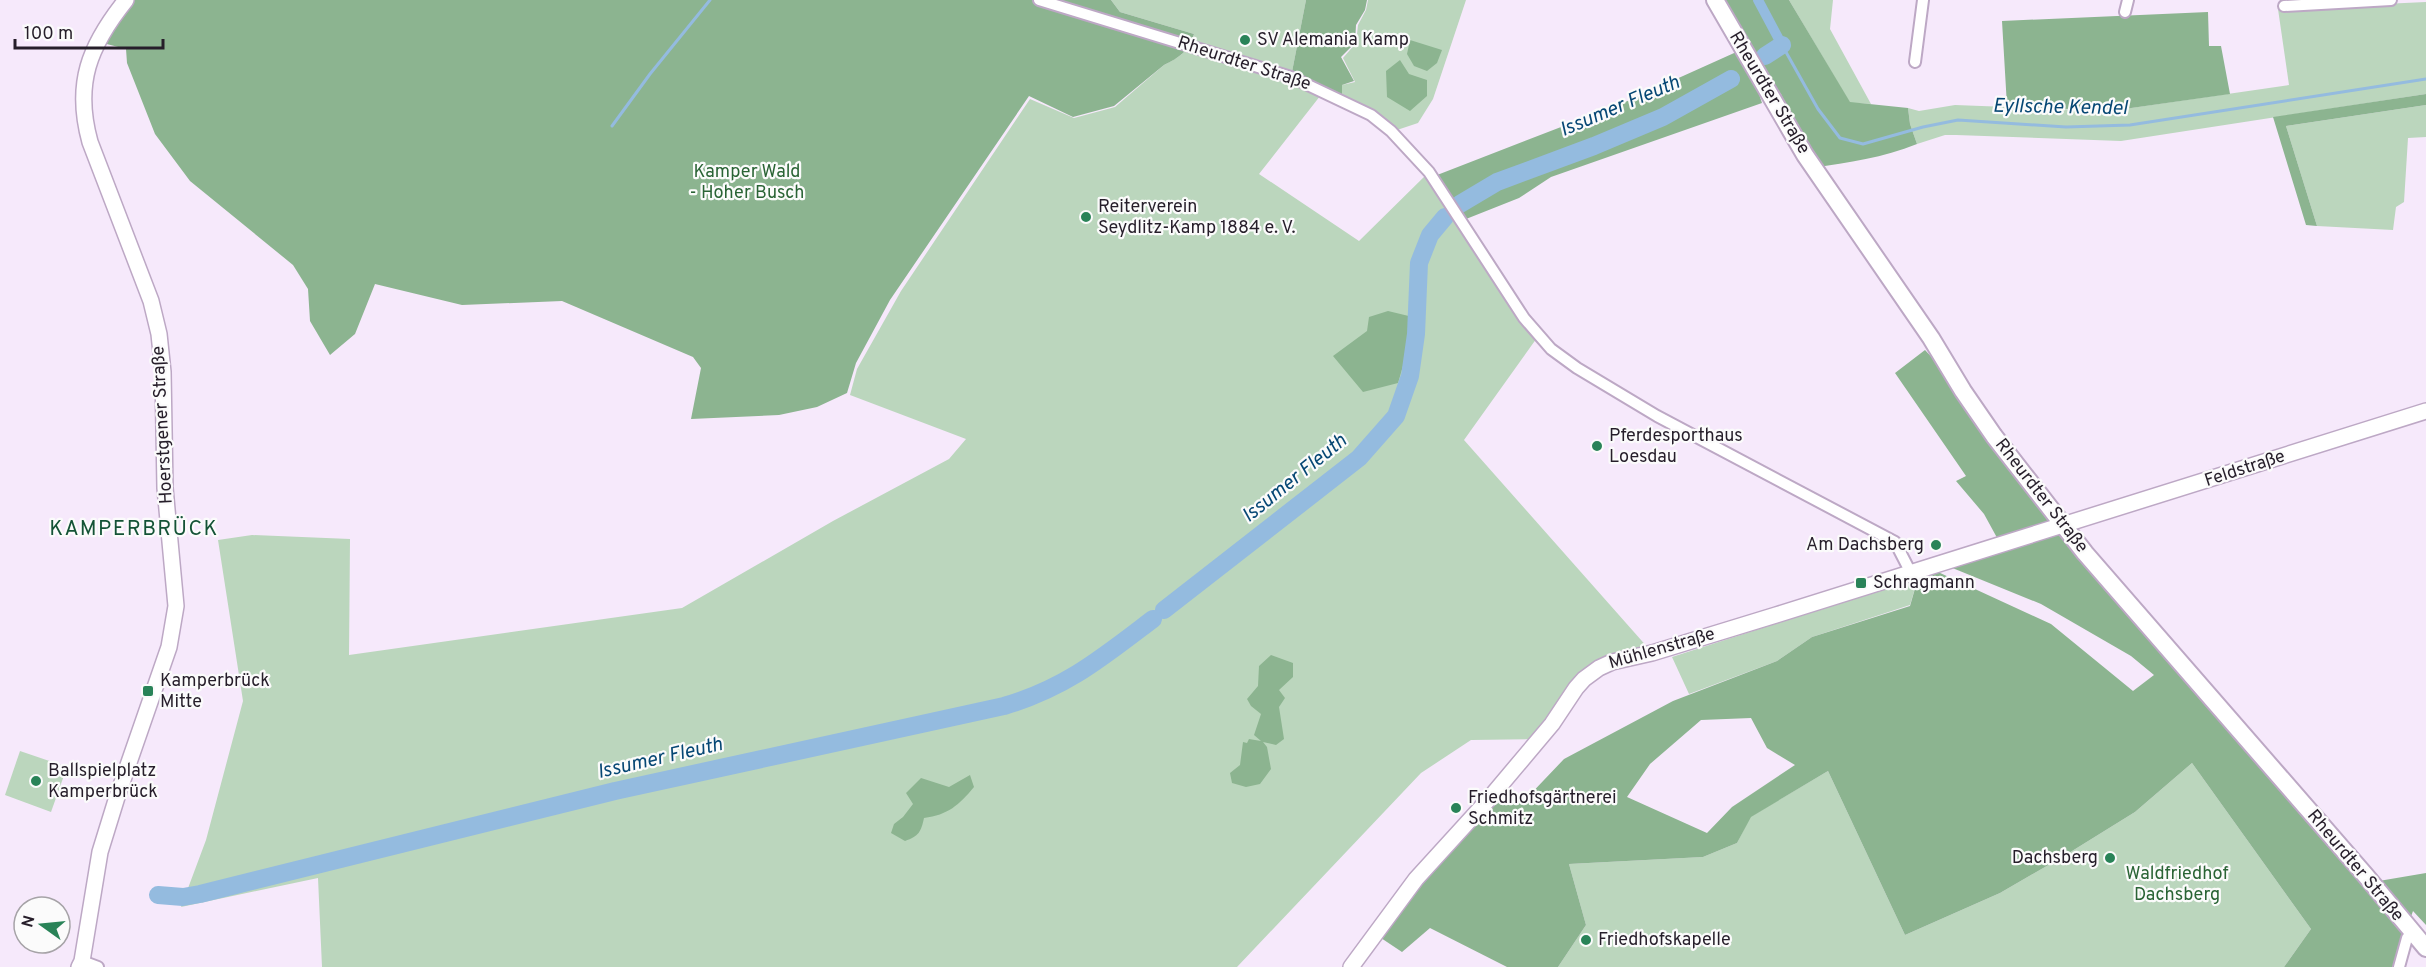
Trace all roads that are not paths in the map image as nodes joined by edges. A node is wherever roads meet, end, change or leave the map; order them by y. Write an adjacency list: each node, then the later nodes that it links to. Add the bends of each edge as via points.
1 (126, 0): 15 (street, Hoerstgener Straße, via 89,61 82,96 83,118 151,301 159,334 164,372 165,489 176,606 170,647 100,852)
2 (1039, 0): 12 (street, Rheurdter Straße, via 1291,77 1371,115 1429,172 1524,318 1551,349 1657,416 1895,542)
3 (1715, 0): 11 (main road, Rheurdter Straße, via 1818,174 1994,436)
4 (1923, 0): 9 (street)
5 (2128, 0): 8 (street)
6 (2391, 0): 7 (street)
7 (2284, 6)
8 (2125, 12)
9 (1915, 62)
10 (2426, 411): 11 (street, Feldstraße)
11 (2063, 525): 12 (street, Mühlenstraße); 13 (main road, Rheurdter Straße)
12 (1911, 573): 17 (street, Mühlenstraße, via 1599,668 1576,688 1559,716 1416,879)
13 (2412, 933): 14 (main road, Rheurdter Straße); 18 (street)
14 (2426, 948)
15 (81, 964): 16 (street)
16 (98, 967)
17 (1351, 967)
18 (2399, 967)

